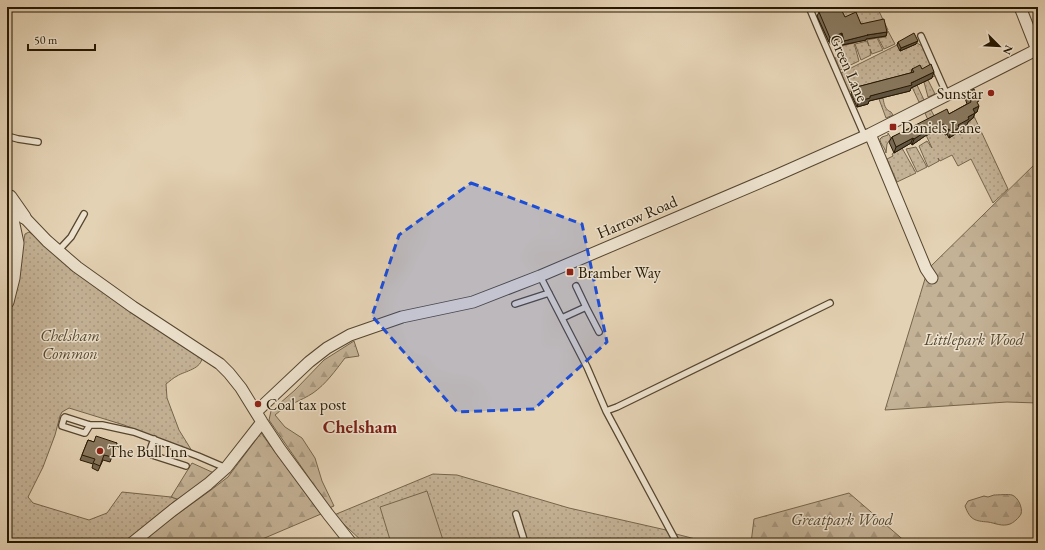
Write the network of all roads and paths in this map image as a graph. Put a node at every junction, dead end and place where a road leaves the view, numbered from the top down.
1 (809, 7) edge
2 (1021, 7) edge
3 (1038, 30) edge
4 (921, 36) dead end
5 (1038, 50) edge
6 (947, 95) junction
7 (870, 134) junction
8 (7, 136) edge
9 (38, 142) dead end
10 (9, 195) edge
11 (84, 214) dead end
12 (24, 217) joint
13 (58, 251) junction
14 (540, 276) junction
15 (932, 278) dead end
16 (576, 286) dead end
17 (549, 293) junction
18 (7, 302) edge
19 (830, 303) dead end
20 (514, 304) dead end
21 (586, 307) junction
22 (562, 318) junction
23 (599, 332) dead end
24 (606, 411) junction
25 (256, 412) junction
26 (262, 422) junction
27 (90, 425) dead end
28 (154, 440) junction
29 (186, 466) dead end
30 (226, 468) junction
31 (516, 514) dead end
32 (675, 541) edge
33 (132, 543) edge
34 (351, 543) edge
35 (525, 543) edge

1 - 7 lane, Green Lane
2 - 3 street
2 - 5 street
4 - 6 lane
5 - 6 street, Harrow Road
6 - 7 street, Harrow Road
7 - 14 street, Harrow Road
7 - 15 street
8 - 9 lane
10 - 12 street
10 - 18 street
11 - 13 lane
12 - 13 street
13 - 25 street
14 - 17 lane
14 - 25 street, Harrow Road
16 - 21 lane
17 - 20 lane
17 - 22 lane
19 - 24 lane
21 - 22 lane
21 - 23 lane
22 - 24 lane
24 - 32 lane
25 - 26 street
26 - 30 street
26 - 34 street
27 - 28 lane
28 - 29 lane
28 - 30 lane
30 - 33 street
31 - 35 lane

